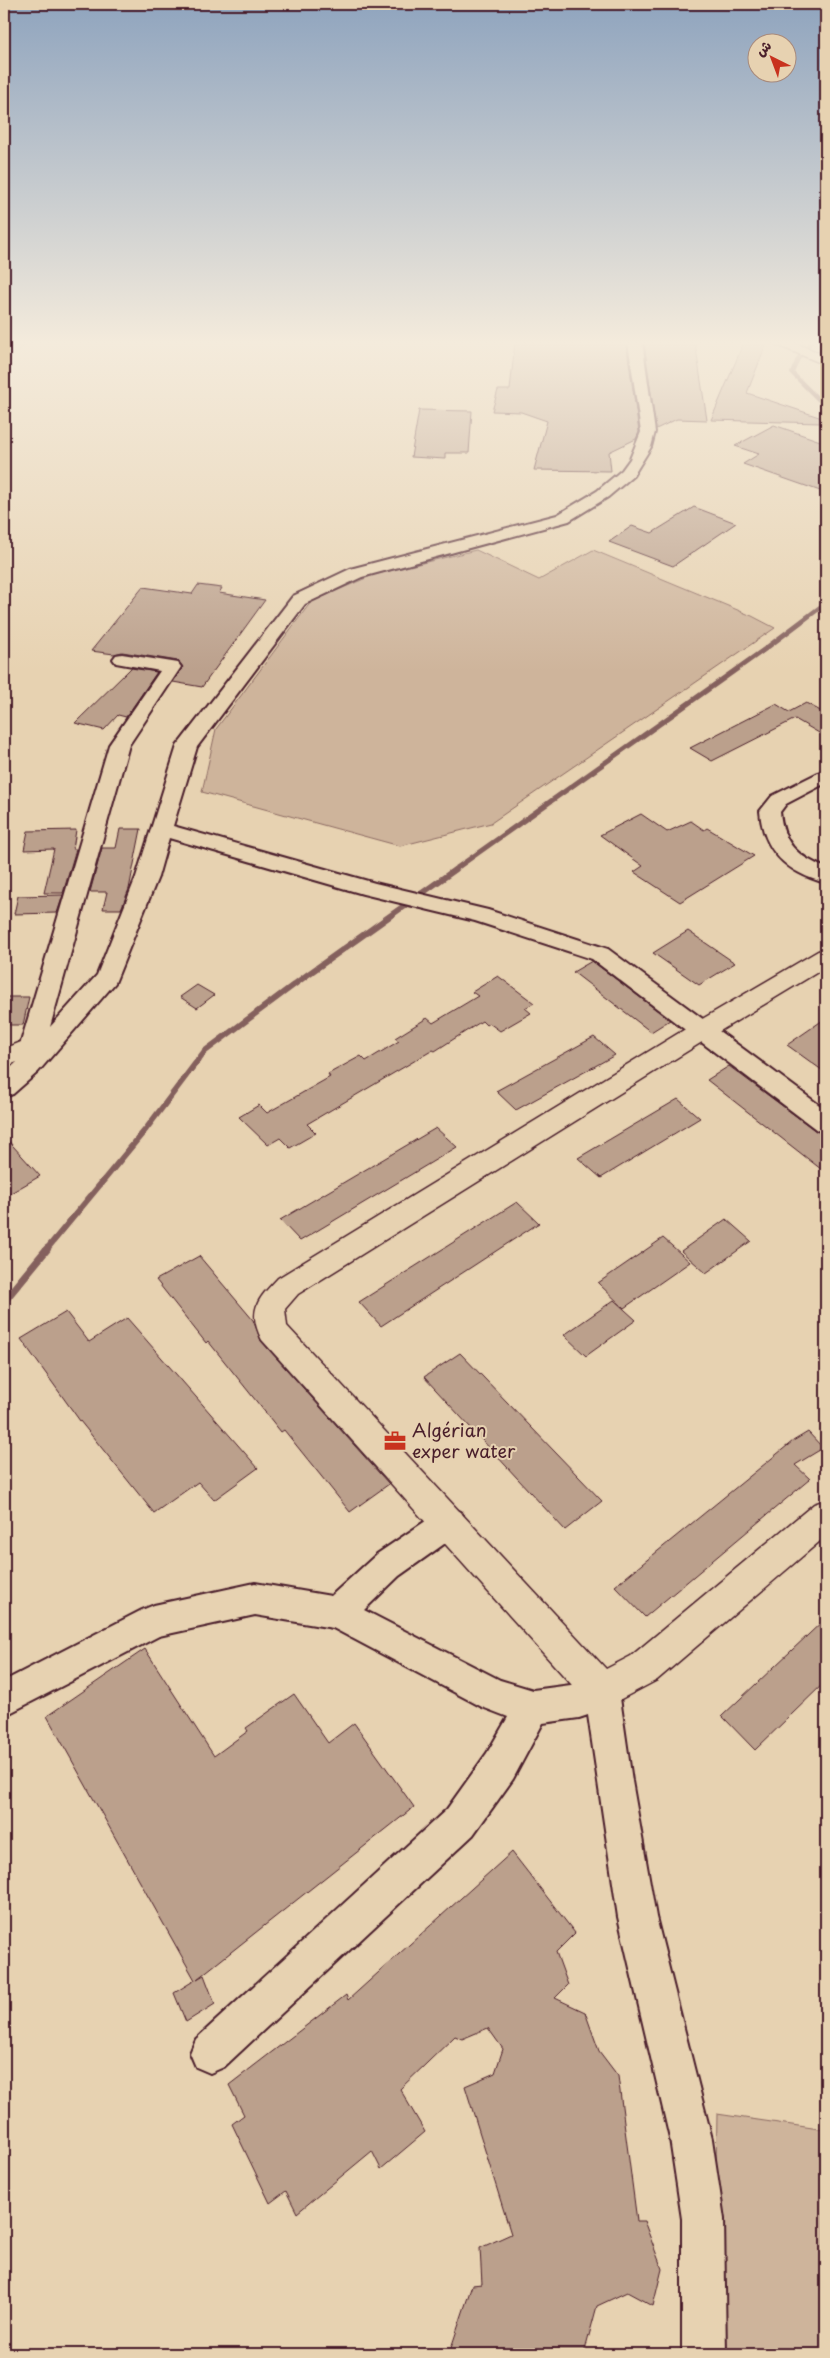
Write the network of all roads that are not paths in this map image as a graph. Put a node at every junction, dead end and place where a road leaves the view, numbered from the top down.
1 (640, 452) edge
2 (122, 659) dead end
3 (826, 775) edge
4 (162, 829) junction
5 (826, 876) edge
6 (826, 957) edge
7 (701, 1031) junction
8 (31, 1056) junction
9 (4, 1058) edge
10 (4, 1088) edge
11 (826, 1123) edge
12 (826, 1515) edge
13 (450, 1522) junction
14 (337, 1613) junction
15 (602, 1691) junction
16 (4, 1698) edge
17 (533, 1707) junction
18 (210, 2053) dead end
19 (704, 2354) edge

1 - 4 street
2 - 8 street
3 - 5 street
4 - 7 street
4 - 8 street
6 - 7 street
7 - 11 street
7 - 13 street
8 - 9 street
8 - 10 street
12 - 15 street
13 - 14 street
13 - 15 street
14 - 16 street
14 - 17 street
15 - 17 street
15 - 19 street
17 - 18 street

